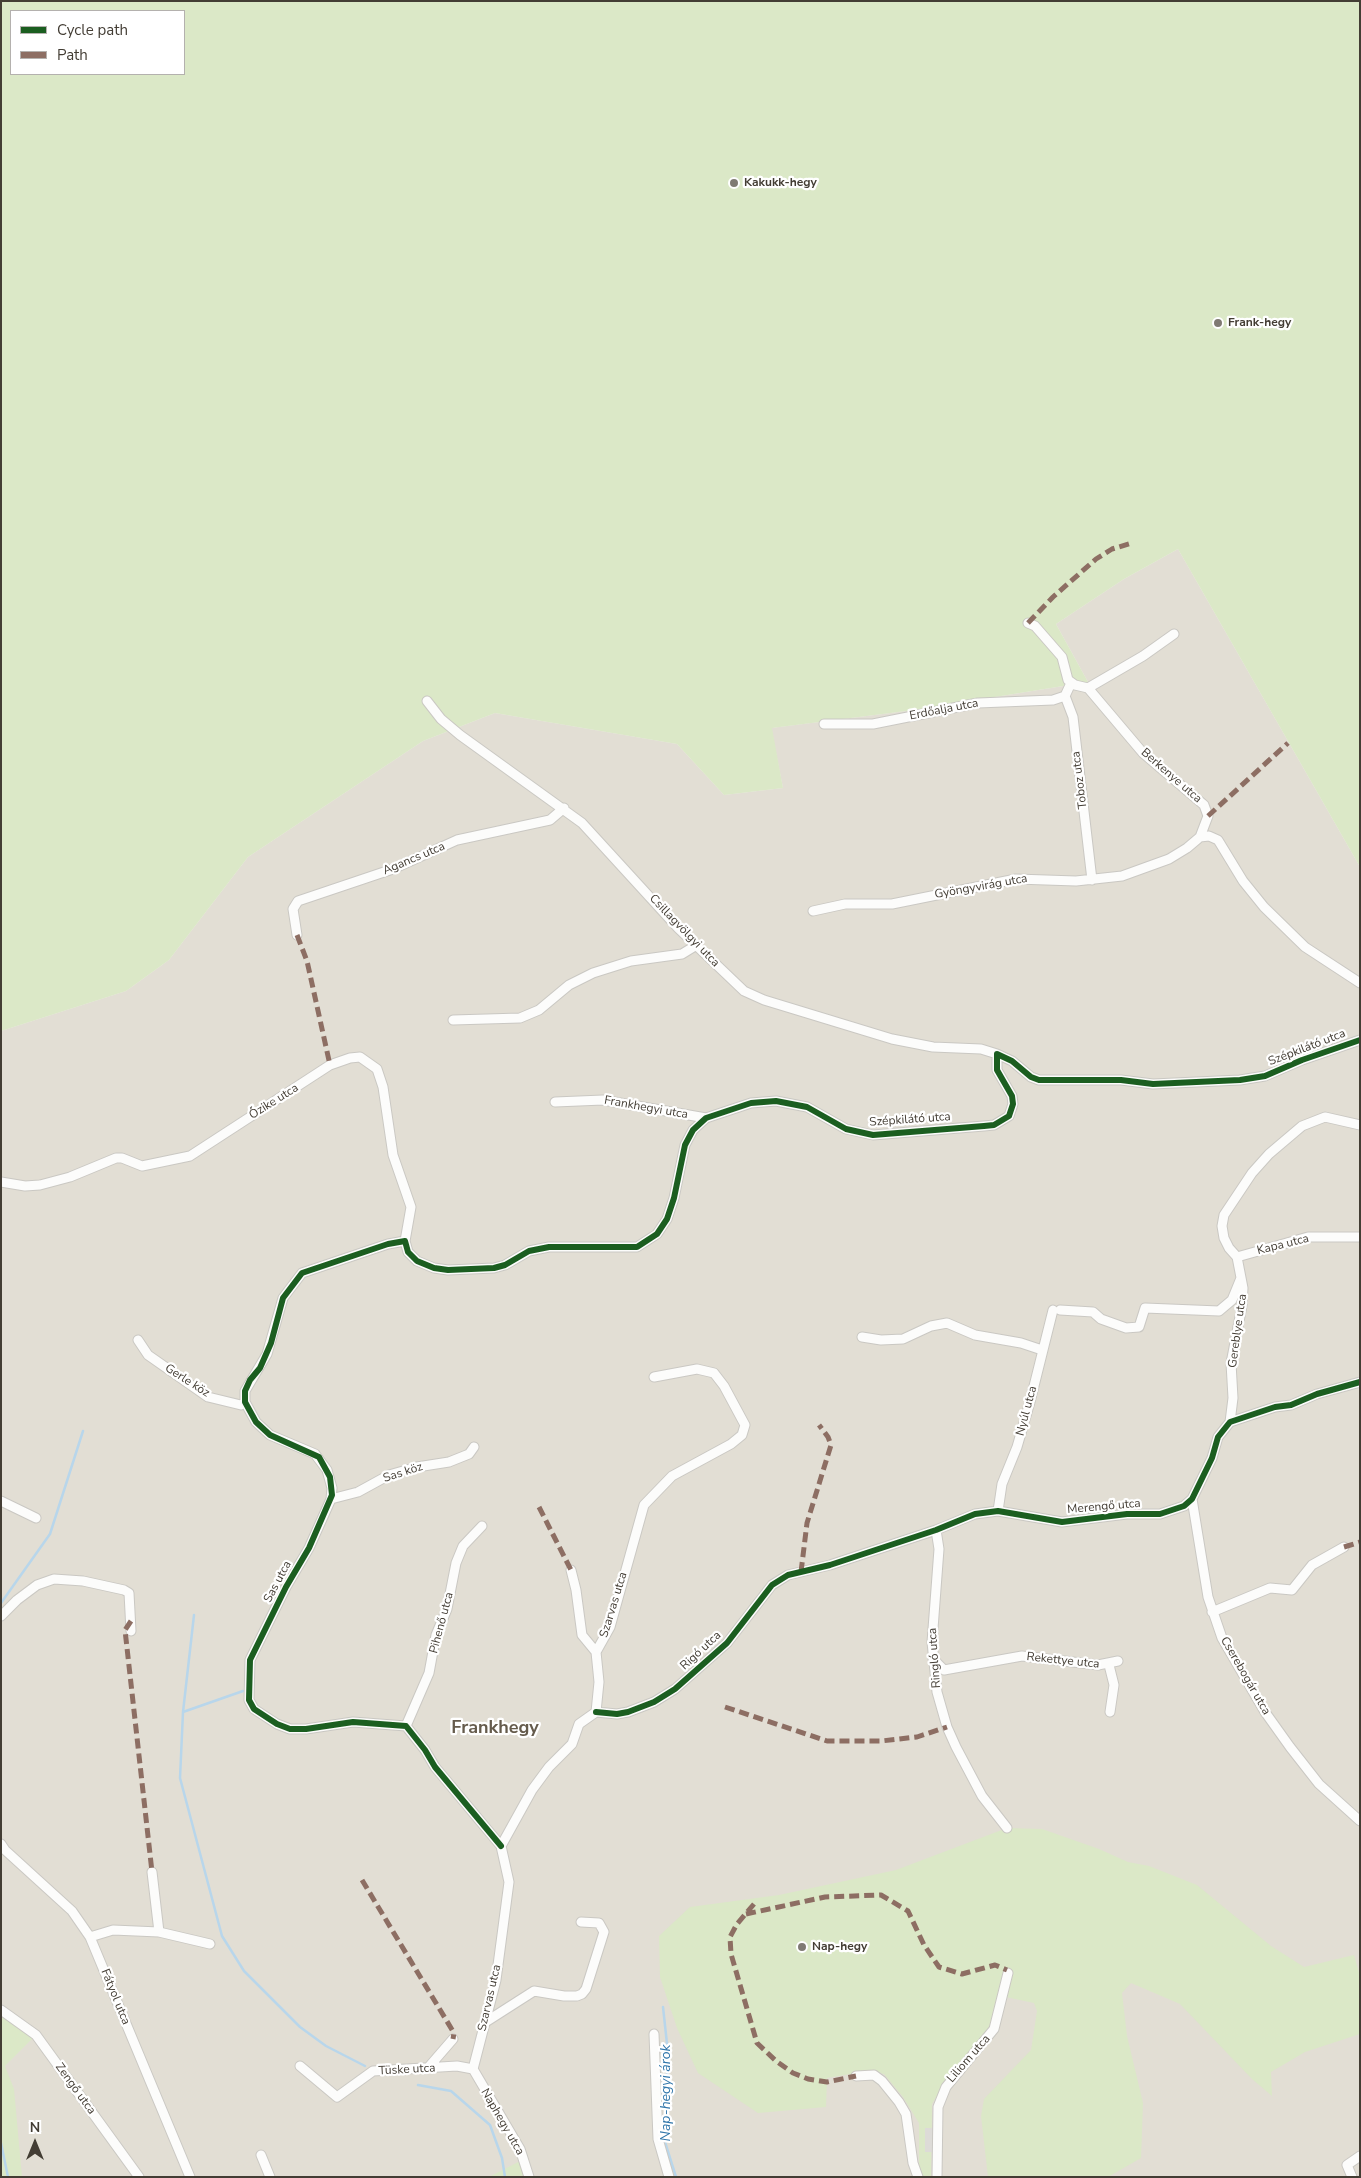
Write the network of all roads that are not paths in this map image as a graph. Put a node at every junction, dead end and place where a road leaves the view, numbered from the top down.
1 (1028, 623) dead end
2 (1174, 634) dead end
3 (1071, 683) junction
4 (1088, 688) junction
5 (1065, 696) junction
6 (427, 701) dead end
7 (824, 724) dead end
8 (564, 808) junction
9 (1200, 837) junction
10 (1092, 880) junction
11 (813, 911) dead end
12 (297, 935) dead end
13 (695, 946) junction
14 (1360, 983) edge
15 (453, 1020) dead end
16 (1360, 1040) edge
17 (997, 1054) junction
18 (555, 1102) dead end
19 (706, 1118) junction
20 (1360, 1124) edge
21 (1, 1182) edge
22 (1360, 1237) edge
23 (405, 1241) junction
24 (1237, 1257) junction
25 (1241, 1278) junction
26 (862, 1337) dead end
27 (138, 1340) dead end
28 (1042, 1350) junction
29 (654, 1377) dead end
30 (1360, 1382) edge
31 (245, 1402) junction
32 (1230, 1422) junction
33 (474, 1447) dead end
34 (331, 1499) junction
35 (1192, 1499) junction
36 (1, 1501) edge
37 (998, 1511) junction
38 (36, 1518) dead end
39 (482, 1526) dead end
40 (936, 1530) junction
41 (1344, 1547) dead end
42 (571, 1570) dead end
43 (801, 1572) joint
44 (1212, 1612) junction
45 (1, 1616) edge
46 (131, 1631) dead end
47 (596, 1652) junction
48 (933, 1659) junction
49 (1118, 1661) dead end
50 (1109, 1664) junction
51 (596, 1712) junction
52 (1110, 1712) dead end
53 (406, 1726) junction
54 (1360, 1821) edge
55 (1007, 1828) dead end
56 (1, 1844) edge
57 (501, 1846) junction
58 (152, 1872) dead end
59 (581, 1922) dead end
60 (159, 1932) junction
61 (90, 1937) junction
62 (210, 1944) dead end
63 (1008, 1973) dead end
64 (1, 2010) edge
65 (484, 2023) junction
66 (654, 2034) dead end
67 (453, 2039) dead end
68 (300, 2066) dead end
69 (427, 2069) junction
70 (472, 2069) junction
71 (856, 2076) dead end
72 (261, 2155) dead end
73 (1360, 2156) edge
74 (139, 2177) edge
75 (190, 2177) edge
76 (270, 2177) edge
77 (529, 2177) edge
78 (669, 2177) edge
79 (918, 2177) edge
80 (936, 2177) edge
81 (1352, 2177) edge

1 - 3 street
2 - 4 street
3 - 4 street
3 - 5 street
4 - 9 street, Berkenye utca
5 - 7 street, Erdőalja utca
5 - 10 street, Toboz utca
6 - 8 street, Csillagvölgyi utca
8 - 12 street, Agancs utca
8 - 13 street, Csillagvölgyi utca
9 - 10 street, Gyöngyvirág utca
9 - 14 street
10 - 11 street, Gyöngyvirág utca
13 - 15 street
13 - 17 street, Csillagvölgyi utca
16 - 17 street, Szépkilátó utca
17 - 19 street, Szépkilátó utca
18 - 19 street, Frankhegyi utca
19 - 23 street, Szépkilátó utca
20 - 24 street, Gereblye utca
21 - 23 street, Őzike utca
22 - 24 street, Kapa utca
23 - 31 street
24 - 25 street, Gereblye utca
25 - 28 street, Nyúl utca
25 - 32 street, Gereblye utca
26 - 28 street
27 - 31 street, Gerle köz
28 - 37 street, Nyúl utca
29 - 47 street, Szarvas utca
30 - 32 street
31 - 34 street, Sas utca
32 - 35 street
33 - 34 street, Sas köz
34 - 53 street, Sas utca
35 - 37 street, Merengő utca
35 - 44 street, Cserebogár utca
36 - 38 street
37 - 40 street, Merengő utca
39 - 53 street, Pihenő utca
40 - 43 street, Merengő utca
40 - 48 street, Ringló utca
41 - 44 street
42 - 47 street
43 - 51 street, Rigó utca
44 - 54 street, Cserebogár utca
45 - 46 street
47 - 51 street, Szarvas utca
48 - 50 street, Rekettye utca
48 - 55 street, Ringló utca
49 - 50 street, Rekettye utca
50 - 52 street, Rekettye utca
51 - 57 street
53 - 57 street
56 - 61 street, Fátyol utca
57 - 65 street, Szarvas utca
58 - 60 street
59 - 65 street
60 - 61 street
60 - 62 street
61 - 75 street, Fátyol utca
63 - 80 street, Liliom utca
64 - 74 street, Zengő utca
65 - 70 street, Szarvas utca
66 - 78 street
67 - 69 street
68 - 69 street, Tüske utca
69 - 70 street, Tüske utca
70 - 77 street, Naphegy utca
71 - 79 street
72 - 76 street
73 - 81 street

